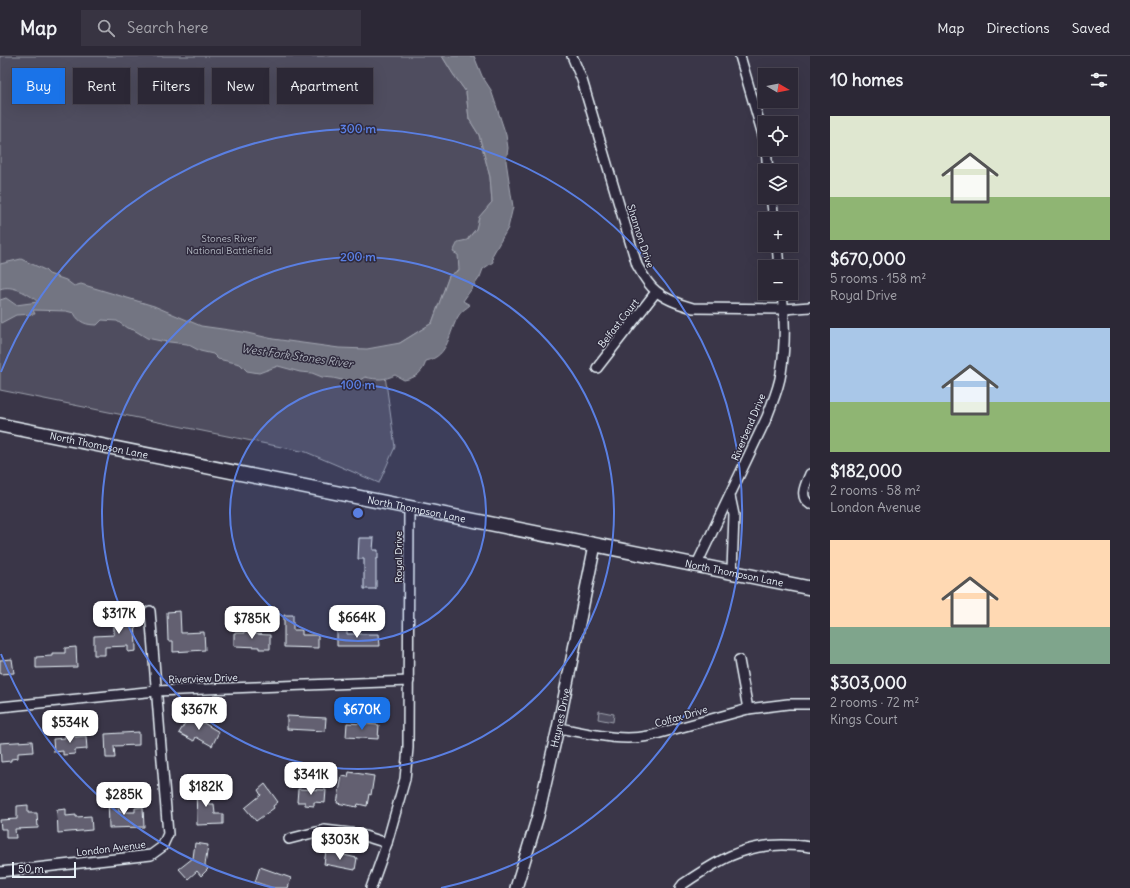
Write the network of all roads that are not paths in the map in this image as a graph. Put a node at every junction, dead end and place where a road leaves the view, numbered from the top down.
1 (572, 56) edge
2 (740, 56) edge
3 (758, 118) edge
4 (656, 292) junction
5 (783, 300) edge
6 (810, 307) edge
7 (784, 309) junction
8 (597, 368) dead end
9 (0, 425) edge
10 (810, 474) edge
11 (730, 496) junction
12 (810, 504) edge
13 (409, 508) junction
14 (595, 545) junction
15 (697, 564) junction
16 (732, 571) junction
17 (810, 588) edge
18 (150, 611) dead end
19 (739, 660) dead end
20 (408, 681) junction
21 (156, 691) junction
22 (810, 704) edge
23 (0, 707) edge
24 (748, 709) junction
25 (558, 728) junction
26 (289, 839) dead end
27 (387, 843) junction
28 (810, 847) edge
29 (0, 872) edge
30 (371, 888) edge
31 (516, 888) edge
32 (680, 888) edge

1 - 4 street, Shannon Drive
2 - 3 street
4 - 7 street, Shannon Drive
4 - 8 street, Belfast Court
5 - 7 street, Riverbend Drive
6 - 7 street, Shannon Drive
7 - 11 street, Riverbend Drive
9 - 13 main road, North Thompson Lane
10 - 12 street
11 - 15 street, Riverbend Drive
11 - 16 street
13 - 14 main road, North Thompson Lane
13 - 20 street, Royal Drive
14 - 15 main road, North Thompson Lane
14 - 25 street, Haynes Drive
15 - 16 main road, North Thompson Lane
16 - 17 main road, North Thompson Lane
18 - 21 street, London Avenue
19 - 24 street
20 - 21 street, Riverview Drive
20 - 27 street, Royal Drive
21 - 23 street, Riverview Drive
21 - 29 street, London Avenue
22 - 24 street, Colfax Drive
24 - 25 street, Colfax Drive
25 - 31 street, Haynes Drive
26 - 27 street
27 - 30 street, Royal Drive
28 - 32 street

